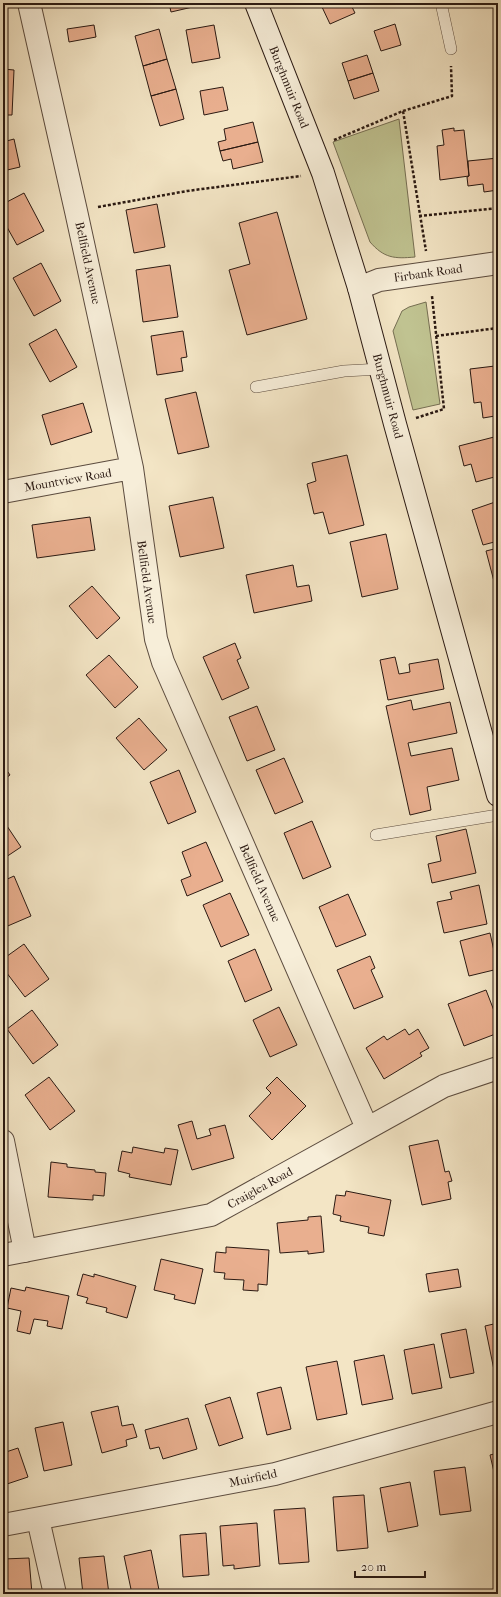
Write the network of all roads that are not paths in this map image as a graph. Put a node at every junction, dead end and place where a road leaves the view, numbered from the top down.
1 (29, 3) edge
2 (256, 3) edge
3 (440, 3) edge
4 (451, 49) road end
5 (498, 263) edge
6 (359, 288) junction
7 (381, 369) junction
8 (256, 387) dead end
9 (132, 468) junction
10 (3, 492) edge
11 (498, 795) edge
12 (498, 815) edge
13 (376, 835) dead end
14 (498, 1068) edge
15 (367, 1128) junction
16 (3, 1141) edge
17 (25, 1251) junction
18 (3, 1255) edge
19 (498, 1412) edge
20 (38, 1520) junction
21 (3, 1525) edge
22 (55, 1594) edge

1 - 9 street, Bellfield Avenue
2 - 6 street, Burghmuir Road
3 - 4 lane
5 - 6 street, Firbank Road
6 - 7 street, Burghmuir Road
7 - 8 lane
7 - 11 street, Burghmuir Road
9 - 10 street, Mountview Road
9 - 15 street, Bellfield Avenue
12 - 13 lane
14 - 15 street, Craiglea Road
15 - 17 street, Craiglea Road
16 - 17 street
17 - 18 street, Craiglea Road
19 - 20 street, Muirfield
20 - 21 street, Muirfield
20 - 22 street

